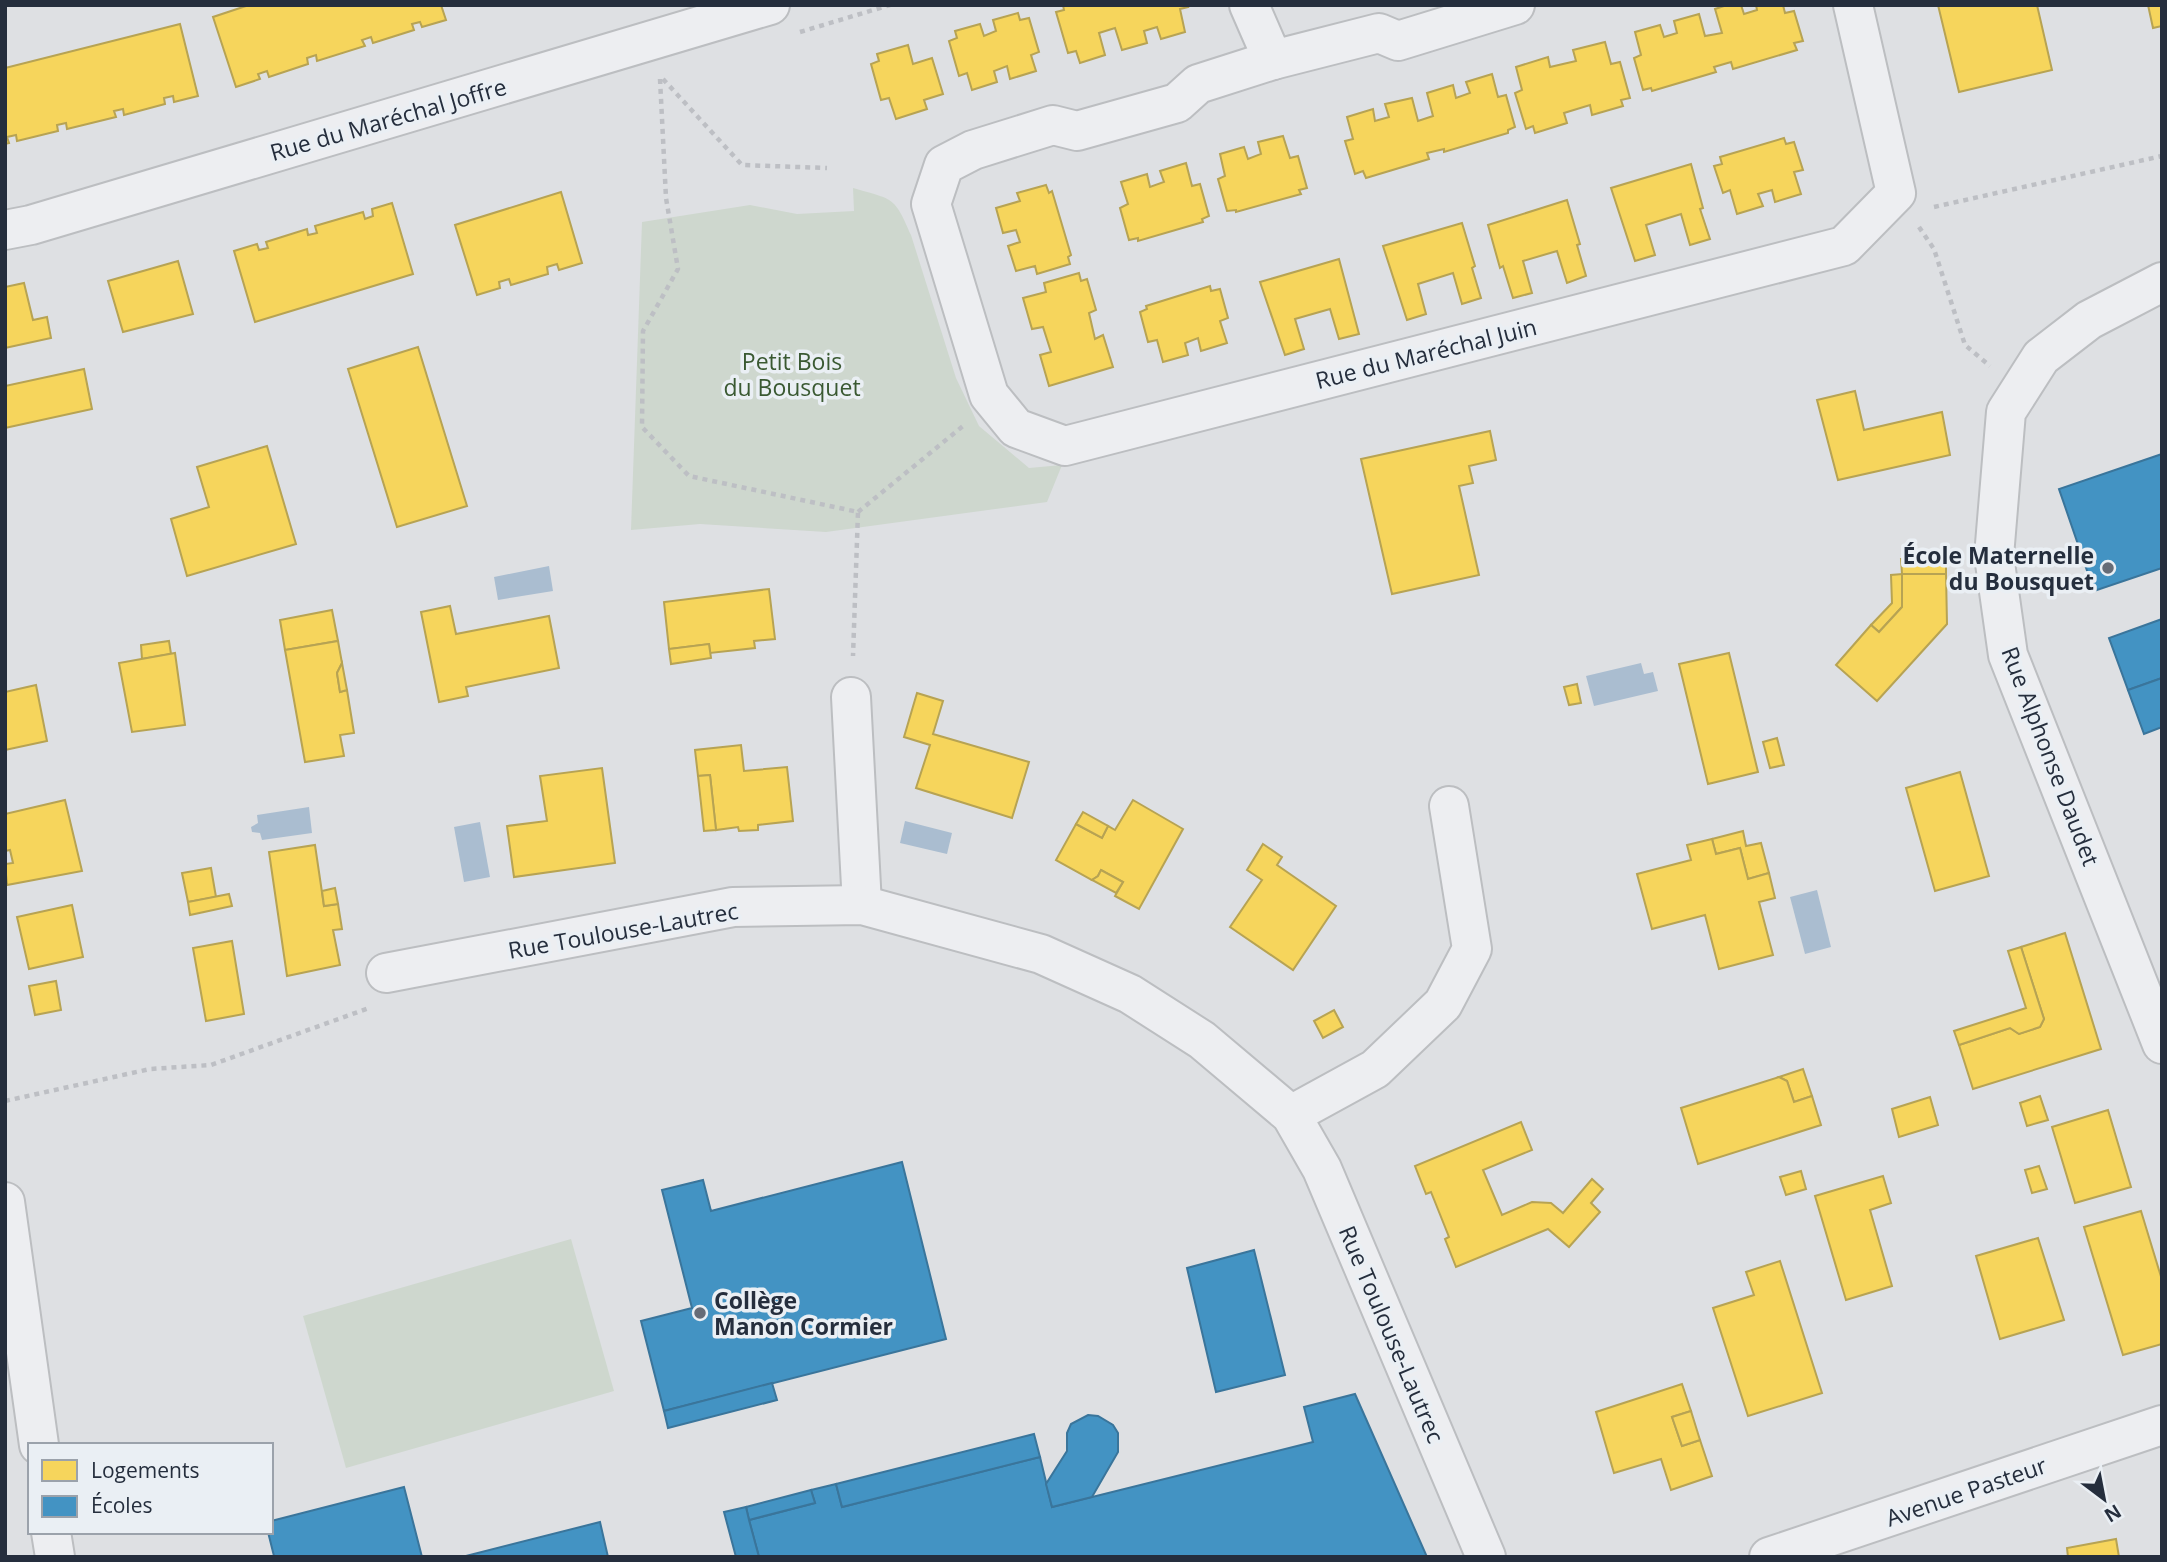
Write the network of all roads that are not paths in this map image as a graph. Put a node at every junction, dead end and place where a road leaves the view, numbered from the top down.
1 (770, 5) edge
2 (1249, 5) edge
3 (1515, 5) edge
4 (1853, 5) edge
5 (1273, 60) junction
6 (5, 230) edge
7 (2162, 282) edge
8 (851, 697) road end
9 (1449, 806) dead end
10 (862, 905) junction
11 (386, 973) road end
12 (2162, 1044) edge
13 (1291, 1115) junction
14 (5, 1202) edge
15 (2162, 1425) edge
16 (39, 1443) edge
17 (51, 1534) edge
18 (55, 1557) edge
19 (1486, 1557) edge
20 (1769, 1557) edge

1 - 6 street, Rue du Maréchal Joffre
2 - 5 street
3 - 5 street
4 - 5 street, Rue du Maréchal Juin
7 - 12 street, Rue Alphonse Daudet
8 - 10 street
9 - 13 street
10 - 11 street, Rue Toulouse-Lautrec
10 - 13 street, Rue Toulouse-Lautrec
13 - 19 street, Rue Toulouse-Lautrec
14 - 16 street
15 - 20 street, Avenue Pasteur
17 - 18 street

